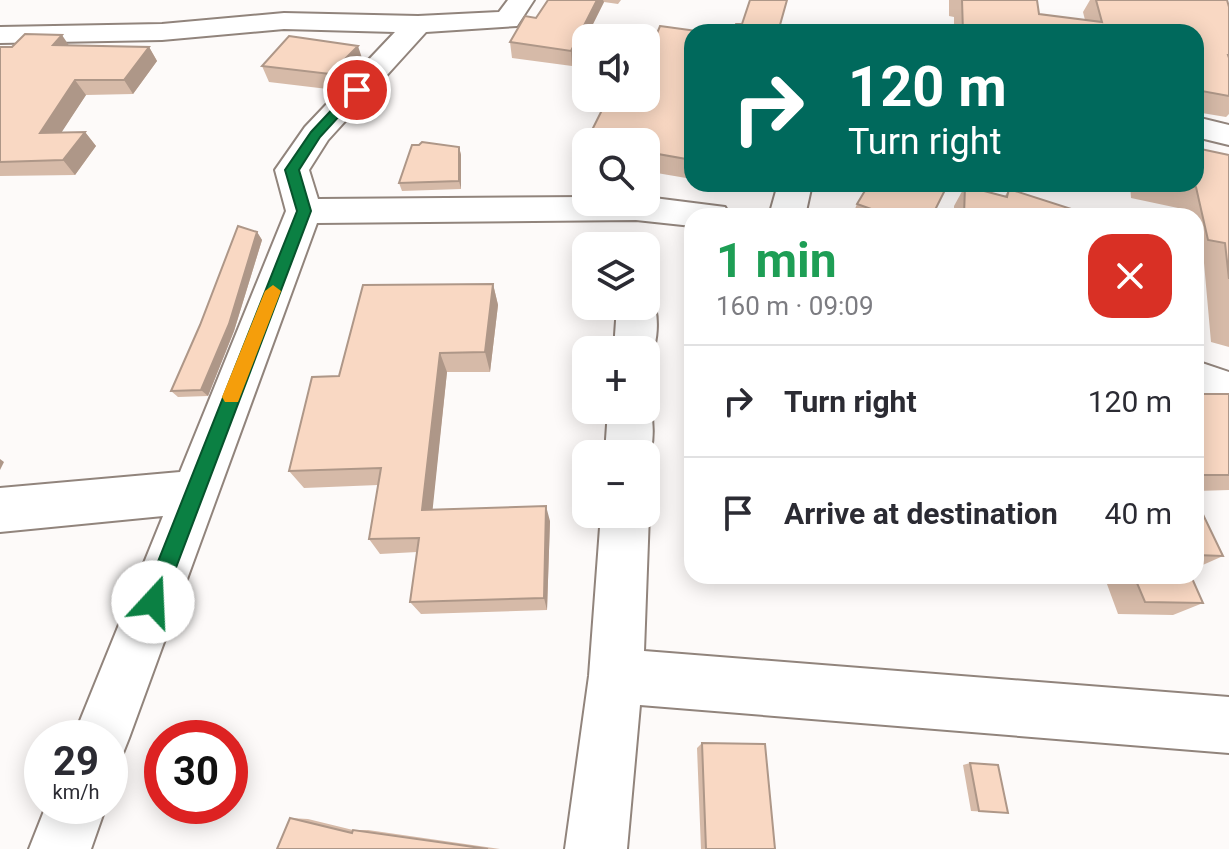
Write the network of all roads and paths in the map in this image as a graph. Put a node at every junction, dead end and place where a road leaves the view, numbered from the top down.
1 (521, 0) edge
2 (418, 24) junction
3 (0, 35) edge
4 (1204, 129) edge
5 (1229, 135) edge
6 (572, 209) edge
7 (304, 211) junction
8 (660, 211) edge
9 (684, 213) edge
10 (1204, 381) edge
11 (1229, 389) edge
12 (194, 492) junction
13 (0, 510) edge
14 (624, 528) edge
15 (616, 676) junction
16 (108, 720) edge
17 (1229, 725) edge
18 (69, 824) edge
19 (60, 849) edge
20 (596, 849) edge

1 - 2 street
2 - 3 street
2 - 7 street
4 - 5 street
6 - 7 street
7 - 12 street
8 - 9 street
10 - 11 street
12 - 13 street
12 - 16 street
14 - 15 street
15 - 17 street
15 - 20 street
18 - 19 street

